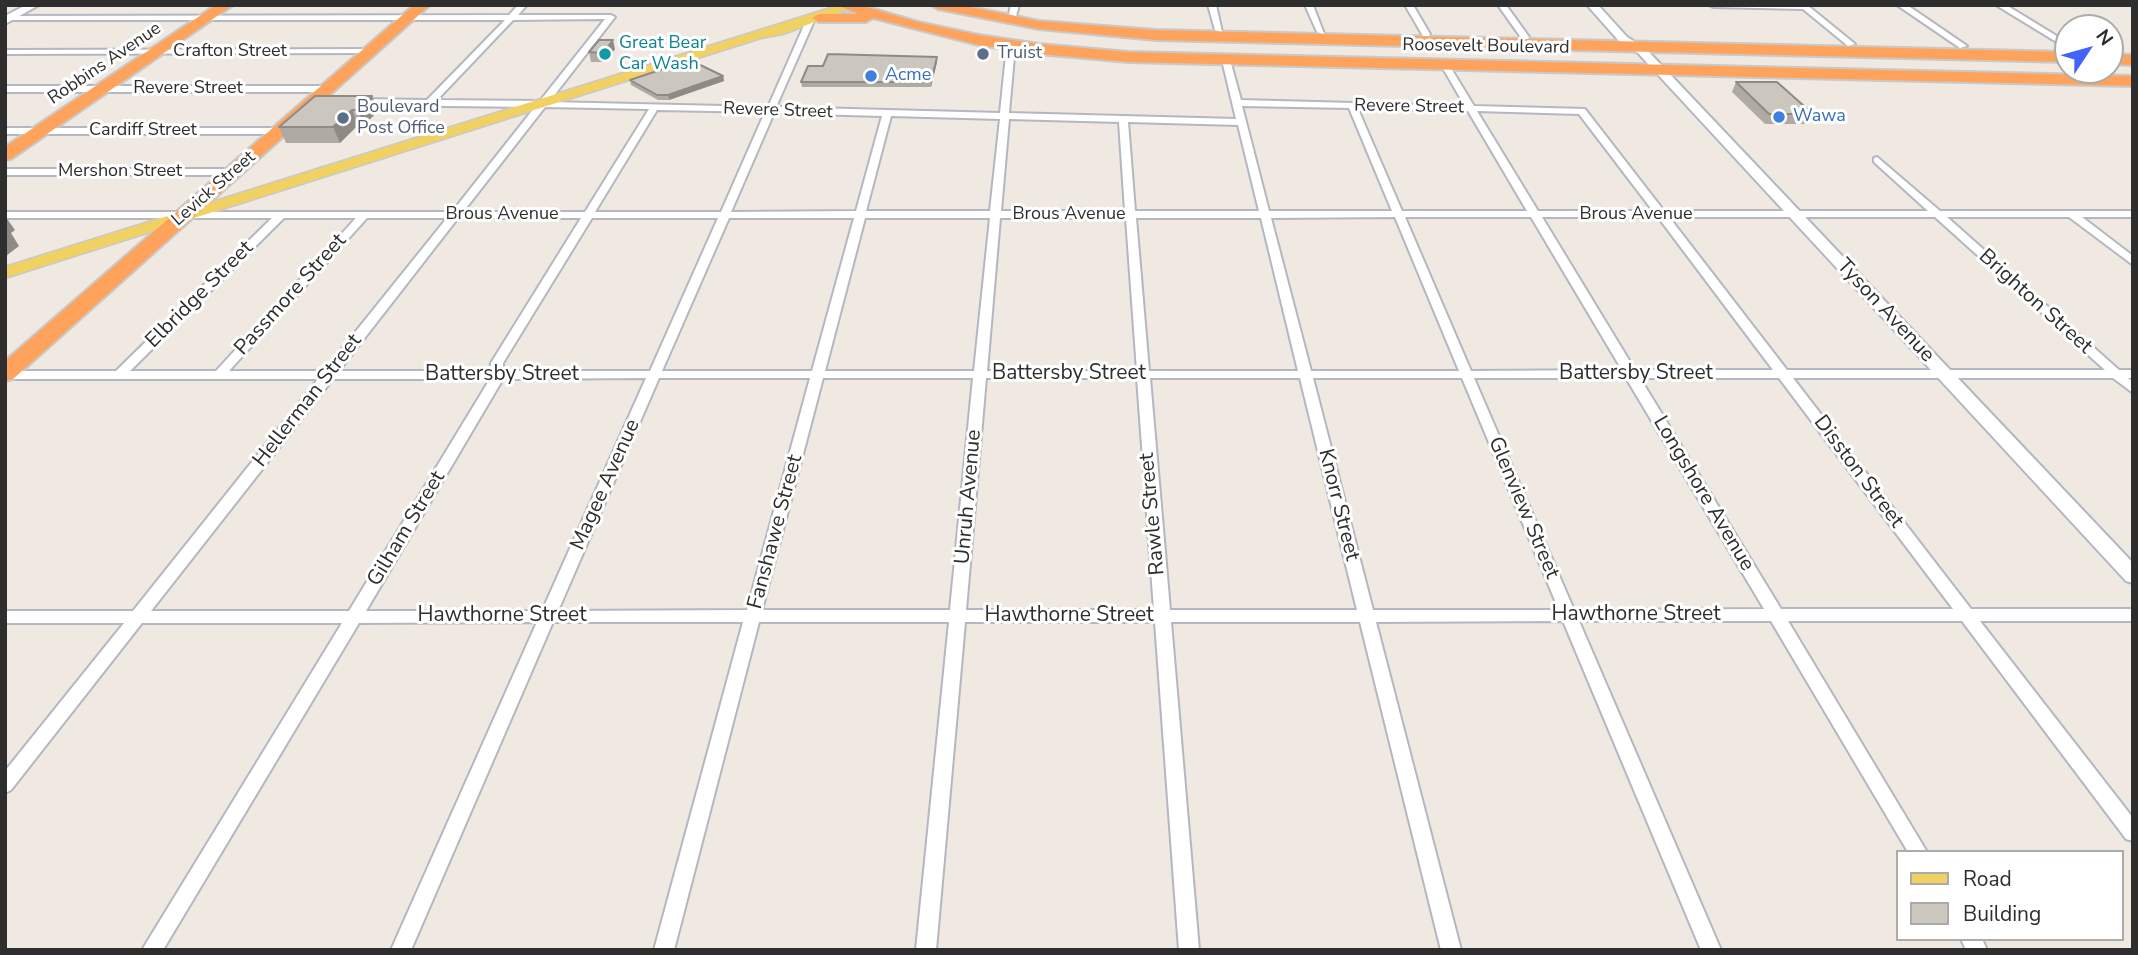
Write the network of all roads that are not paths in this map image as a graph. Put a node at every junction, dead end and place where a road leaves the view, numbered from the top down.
1 (24, 5) edge
2 (34, 5) edge
3 (130, 5) edge
4 (226, 5) edge
5 (424, 5) edge
6 (523, 5) edge
7 (871, 5) edge
8 (939, 5) edge
9 (968, 5) edge
10 (1212, 5) edge
11 (1309, 5) edge
12 (1409, 5) edge
13 (1502, 5) edge
14 (1592, 5) edge
15 (1604, 5) edge
16 (1713, 5) edge
17 (1901, 5) edge
18 (2000, 5) edge
19 (846, 6) edge
20 (1803, 6) edge
21 (1014, 10) edge
22 (813, 15) edge
23 (7, 18) edge
24 (109, 18) junction
25 (208, 18) junction
26 (410, 18) junction
27 (511, 18) junction
28 (886, 18) junction
29 (1219, 30) junction
30 (1321, 32) junction
31 (1426, 34) junction
32 (1525, 37) junction
33 (2054, 39) edge
34 (1632, 41) junction
35 (1851, 44) junction
36 (1011, 45) junction
37 (1963, 46) junction
38 (1740, 48) junction
39 (2054, 48) edge
40 (371, 51) junction
41 (5, 52) edge
42 (158, 52) junction
43 (1226, 60) junction
44 (2054, 63) edge
45 (2054, 64) edge
46 (1445, 65) junction
47 (1656, 66) junction
48 (2131, 79) edge
49 (5, 89) edge
50 (102, 89) junction
51 (324, 98) junction
52 (351, 102) edge
53 (430, 102) junction
54 (1236, 103) junction
55 (540, 104) junction
56 (1352, 105) junction
57 (654, 108) junction
58 (1471, 108) junction
59 (771, 110) junction
60 (1582, 111) joint
61 (887, 114) junction
62 (1004, 116) junction
63 (1123, 120) junction
64 (1241, 122) junction
65 (5, 131) edge
66 (40, 131) junction
67 (281, 131) junction
68 (5, 155) edge
69 (1877, 160) dead end
70 (5, 172) edge
71 (235, 172) junction
72 (1938, 214) junction
73 (2071, 214) junction
74 (2133, 214) edge
75 (5, 215) edge
76 (281, 215) junction
77 (364, 215) junction
78 (455, 215) junction
79 (588, 215) junction
80 (725, 215) junction
81 (860, 215) junction
82 (995, 215) junction
83 (1131, 215) junction
84 (1265, 215) junction
85 (1399, 215) junction
86 (1535, 215) junction
87 (1661, 215) junction
88 (1795, 215) junction
89 (184, 216) junction
90 (2133, 262) edge
91 (5, 273) edge
92 (5, 374) edge
93 (329, 374) junction
94 (495, 374) junction
95 (655, 374) junction
96 (818, 374) junction
97 (980, 374) junction
98 (1141, 374) junction
99 (1305, 374) junction
100 (1466, 374) junction
101 (1631, 374) junction
102 (1783, 374) junction
103 (1944, 374) junction
104 (2115, 374) junction
105 (2133, 374) edge
106 (119, 375) junction
107 (219, 375) junction
108 (2133, 389) edge
109 (2133, 576) edge
110 (1366, 615) junction
111 (1569, 615) junction
112 (1776, 615) junction
113 (1967, 615) junction
114 (2133, 615) edge
115 (548, 616) junction
116 (753, 616) junction
117 (958, 616) junction
118 (1162, 616) junction
119 (5, 617) edge
120 (138, 617) junction
121 (354, 617) junction
122 (5, 785) edge
123 (2133, 832) edge
124 (1917, 850) edge
125 (152, 950) edge
126 (401, 950) edge
127 (664, 950) edge
128 (926, 950) edge
129 (1189, 950) edge
130 (1451, 950) edge
131 (1711, 950) edge

1 - 23 street
2 - 23 street
3 - 24 street
4 - 25 highway, Robbins Avenue
5 - 26 highway, Levick Street
6 - 27 street
7 - 47 highway, Roosevelt Boulevard
8 - 34 highway, Roosevelt Boulevard
9 - 21 highway, Roosevelt Boulevard
10 - 29 street
11 - 30 street
12 - 31 street
13 - 32 street
14 - 34 street, Tyson Avenue
15 - 34 street, Tyson Avenue
16 - 20 street
17 - 37 street
18 - 33 street
19 - 22 main road
19 - 28 highway, Roosevelt Boulevard
20 - 35 street
21 - 29 highway, Roosevelt Boulevard
22 - 28 highway
22 - 55 main road
22 - 59 street, Magee Avenue
23 - 24 street
24 - 25 street
25 - 26 street
25 - 42 highway, Robbins Avenue
26 - 27 street
26 - 40 highway, Levick Street
27 - 53 street
27 - 55 street, Hellerman Street
28 - 36 highway, Roosevelt Boulevard
29 - 30 highway, Roosevelt Boulevard
30 - 31 highway, Roosevelt Boulevard
31 - 32 highway, Roosevelt Boulevard
32 - 34 highway, Roosevelt Boulevard
34 - 35 highway, Roosevelt Boulevard
34 - 38 highway, Roosevelt Boulevard
34 - 47 street, Tyson Avenue
35 - 37 highway, Roosevelt Boulevard
35 - 38 highway
36 - 43 highway, Roosevelt Boulevard
36 - 62 street, Unruh Avenue
37 - 39 highway, Roosevelt Boulevard
38 - 44 highway, Roosevelt Boulevard
40 - 42 street, Crafton Street
40 - 51 highway, Levick Street
41 - 42 street, Crafton Street
42 - 50 highway, Robbins Avenue
43 - 46 highway, Roosevelt Boulevard
43 - 54 street, Knorr Street
45 - 47 highway, Roosevelt Boulevard
46 - 47 highway, Roosevelt Boulevard
46 - 58 street, Longshore Avenue
47 - 48 highway, Roosevelt Boulevard
47 - 88 street, Tyson Avenue
49 - 50 street, Revere Street
50 - 51 street, Revere Street
50 - 66 highway, Robbins Avenue
51 - 67 highway, Levick Street
52 - 53 street, Revere Street
53 - 55 street, Revere Street
54 - 56 street, Revere Street
54 - 64 street, Knorr Street
55 - 57 street, Revere Street
55 - 78 street, Hellerman Street
55 - 89 main road
56 - 58 street, Revere Street
56 - 85 street, Glenview Street
57 - 59 street, Revere Street
57 - 79 street, Gilham Street
58 - 60 street, Revere Street
58 - 86 street, Longshore Avenue
59 - 61 street, Revere Street
59 - 80 street, Magee Avenue
60 - 87 street, Disston Street
61 - 62 street, Revere Street
61 - 81 street, Fanshawe Street
62 - 63 street, Revere Street
62 - 82 street, Unruh Avenue
63 - 64 street, Revere Street
63 - 83 street, Rawle Street
64 - 84 street, Knorr Street
65 - 66 street, Cardiff Street
66 - 67 street, Cardiff Street
66 - 68 highway, Robbins Avenue
67 - 71 highway, Levick Street
69 - 72 street, Brighton Street
70 - 71 street, Mershon Street
71 - 89 highway, Levick Street
72 - 73 street, Brous Avenue
72 - 88 street, Brous Avenue
72 - 104 street, Brighton Street
73 - 74 street, Brous Avenue
73 - 90 street
75 - 89 street, Brous Avenue
76 - 77 street, Brous Avenue
76 - 89 street, Brous Avenue
76 - 106 street, Elbridge Street
77 - 78 street, Brous Avenue
77 - 107 street, Passmore Street
78 - 79 street, Brous Avenue
78 - 93 street, Hellerman Street
79 - 80 street, Brous Avenue
79 - 94 street, Gilham Street
80 - 81 street, Brous Avenue
80 - 95 street, Magee Avenue
81 - 82 street, Brous Avenue
81 - 96 street, Fanshawe Street
82 - 83 street, Brous Avenue
82 - 97 street, Unruh Avenue
83 - 84 street, Brous Avenue
83 - 98 street, Rawle Street
84 - 85 street, Brous Avenue
84 - 99 street, Knorr Street
85 - 86 street, Brous Avenue
85 - 100 street, Glenview Street
86 - 87 street, Brous Avenue
86 - 101 street, Longshore Avenue
87 - 88 street, Brous Avenue
87 - 102 street, Disston Street
88 - 103 street, Tyson Avenue
89 - 91 main road
89 - 92 highway, Levick Street
92 - 106 street, Battersby Street
93 - 94 street, Battersby Street
93 - 107 street, Battersby Street
93 - 120 street, Hellerman Street
94 - 95 street, Battersby Street
94 - 121 street, Gilham Street
95 - 96 street, Battersby Street
95 - 115 street, Magee Avenue
96 - 97 street, Battersby Street
96 - 116 street, Fanshawe Street
97 - 98 street, Battersby Street
97 - 117 street, Unruh Avenue
98 - 99 street, Battersby Street
98 - 118 street, Rawle Street
99 - 100 street, Battersby Street
99 - 110 street, Knorr Street
100 - 101 street, Battersby Street
100 - 111 street, Glenview Street
101 - 102 street, Battersby Street
101 - 112 street, Longshore Avenue
102 - 103 street, Battersby Street
102 - 113 street, Disston Street
103 - 104 street, Battersby Street
103 - 109 street, Tyson Avenue
104 - 105 street, Battersby Street
104 - 108 street, Brighton Street
106 - 107 street, Battersby Street
110 - 111 street, Hawthorne Street
110 - 118 street, Hawthorne Street
110 - 130 street, Knorr Street
111 - 112 street, Hawthorne Street
111 - 131 street, Glenview Street
112 - 113 street, Hawthorne Street
112 - 124 street, Longshore Avenue
113 - 114 street, Hawthorne Street
113 - 123 street, Disston Street
115 - 116 street, Hawthorne Street
115 - 121 street, Hawthorne Street
115 - 126 street, Magee Avenue
116 - 117 street, Hawthorne Street
116 - 127 street, Fanshawe Street
117 - 118 street, Hawthorne Street
117 - 128 street, Unruh Avenue
118 - 129 street, Rawle Street
119 - 120 street, Hawthorne Street
120 - 121 street, Hawthorne Street
120 - 122 street, Hellerman Street
121 - 125 street, Gilham Street

